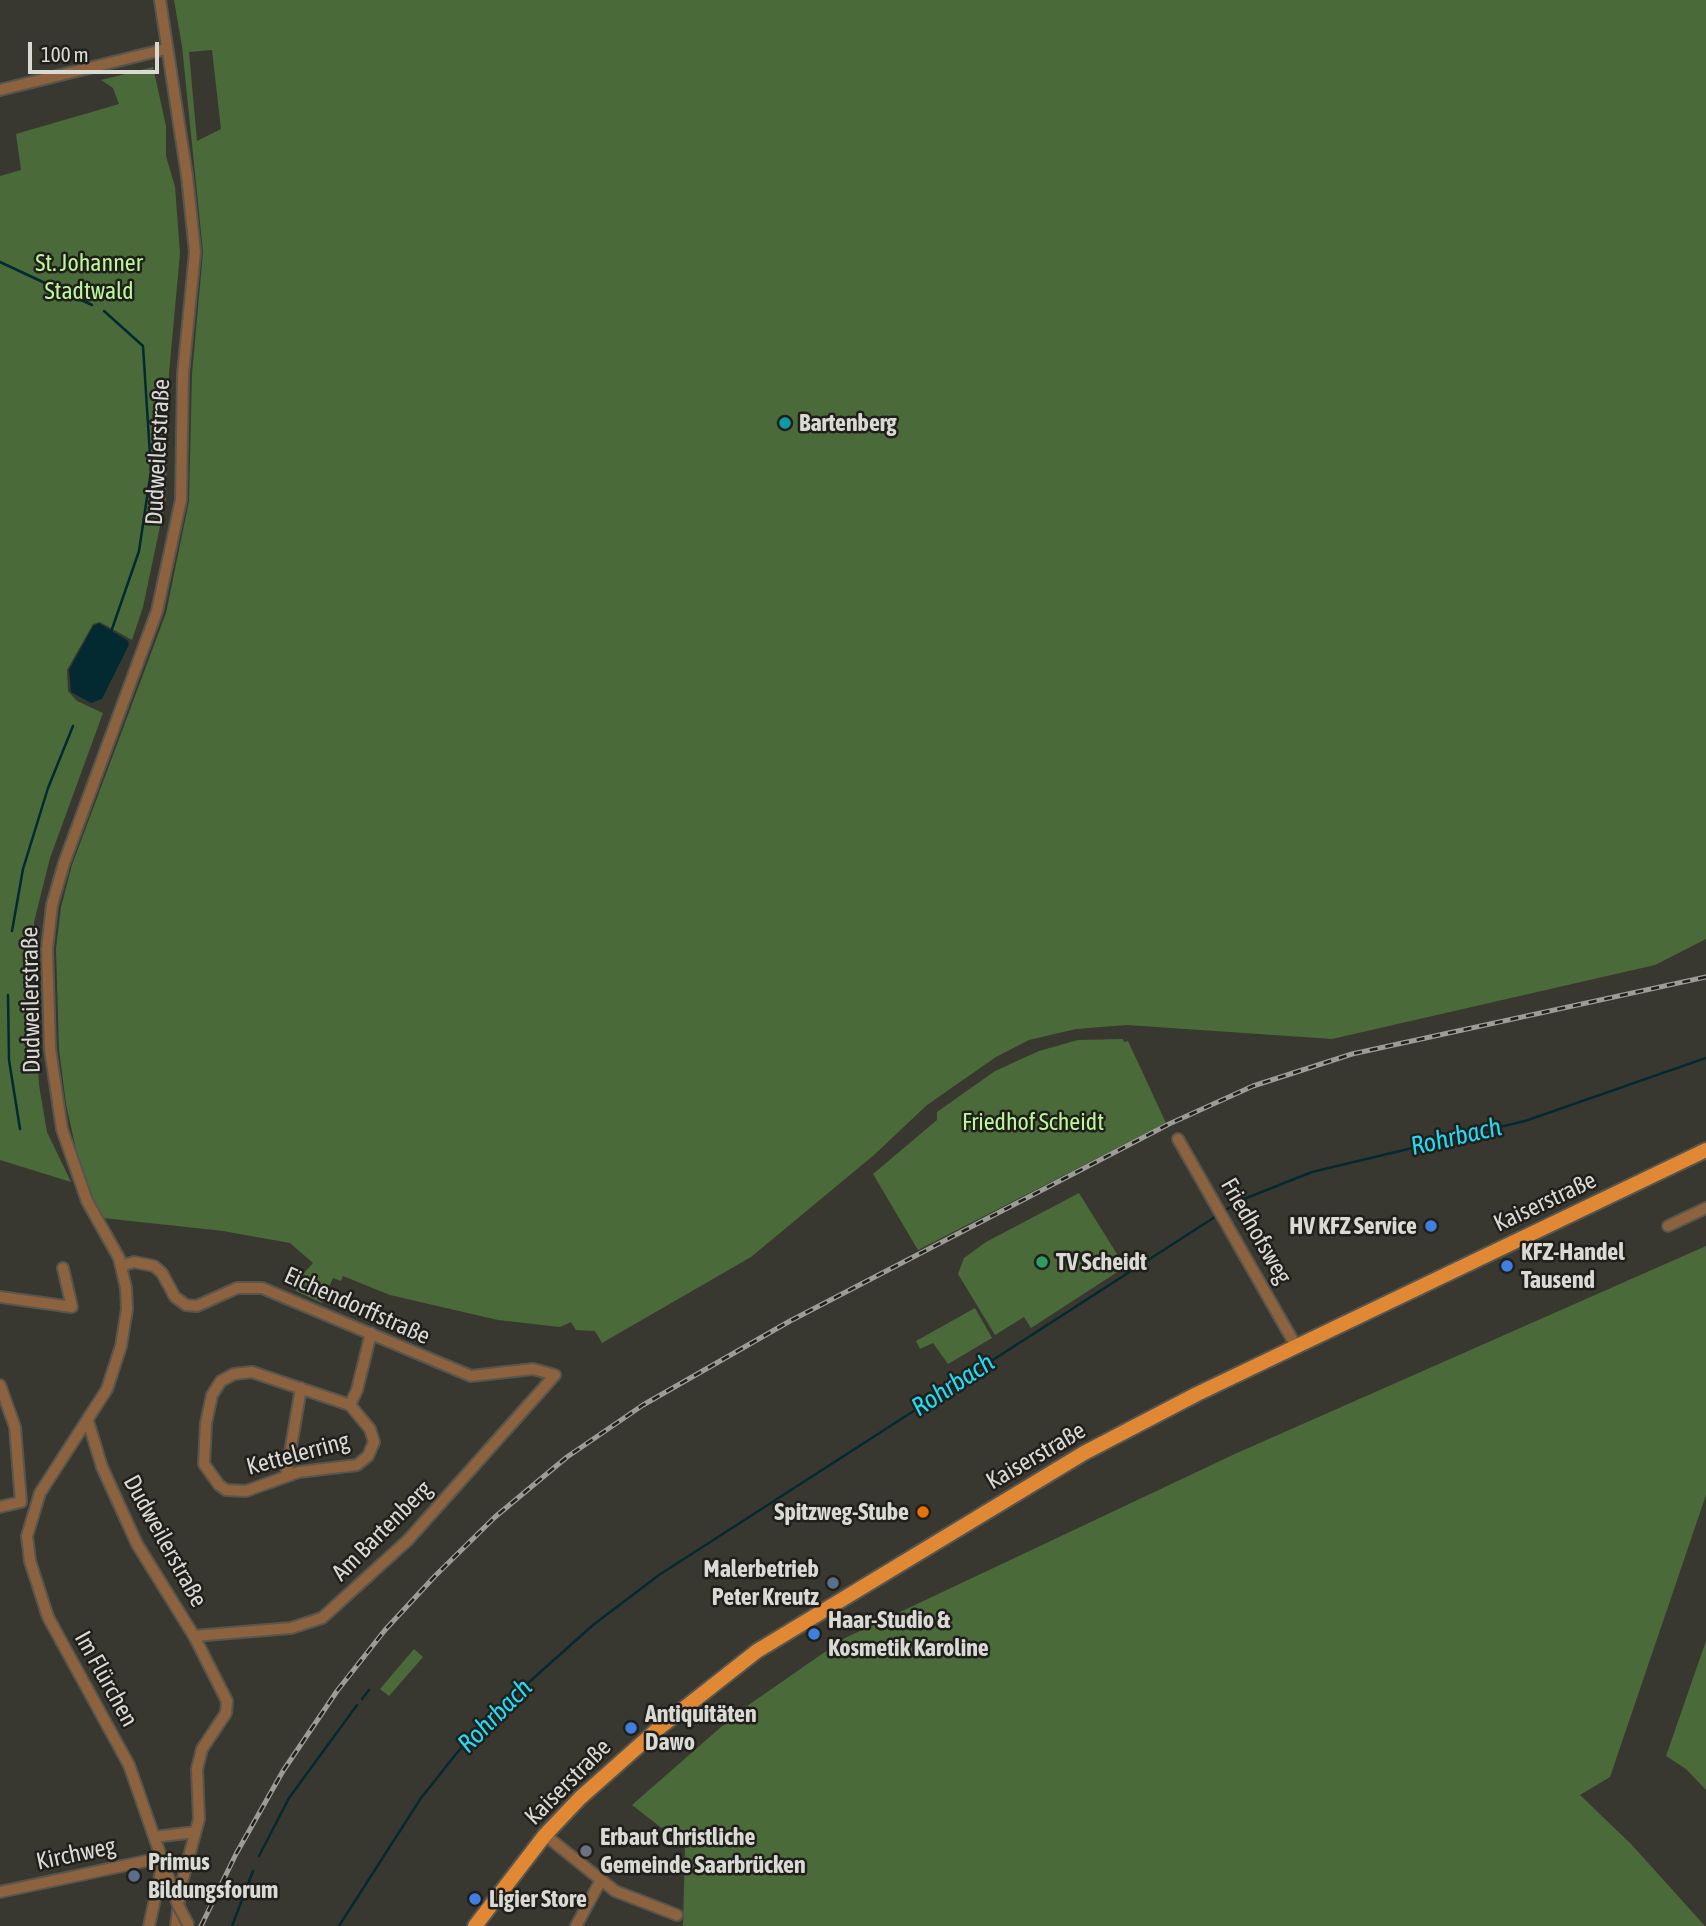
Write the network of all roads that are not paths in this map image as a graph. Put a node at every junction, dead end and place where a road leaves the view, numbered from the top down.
1 (160, 0) edge
2 (166, 49) junction
3 (0, 90) edge
4 (1178, 1139) dead end
5 (1706, 1150) edge
6 (1706, 1208) edge
7 (1668, 1226) dead end
8 (121, 1266) junction
9 (63, 1268) dead end
10 (0, 1297) edge
11 (371, 1333) junction
12 (1296, 1346) junction
13 (555, 1375) joint
14 (0, 1385) edge
15 (301, 1388) junction
16 (350, 1405) junction
17 (88, 1421) junction
18 (286, 1476) junction
19 (21, 1502) junction
20 (0, 1507) edge
21 (33, 1509) junction
22 (194, 1636) junction
23 (195, 1832) junction
24 (545, 1835) junction
25 (154, 1837) junction
26 (161, 1862) junction
27 (601, 1880) junction
28 (0, 1892) edge
29 (176, 1902) junction
30 (154, 1904) junction
31 (677, 1915) dead end
32 (149, 1926) edge
33 (176, 1926) edge
34 (189, 1926) edge
35 (475, 1926) edge
36 (576, 1926) edge

1 - 2 street, Dudweilerstraße
2 - 3 street
2 - 8 street, Dudweilerstraße
4 - 12 street, Friedhofsweg
5 - 12 main road, Kaiserstraße
6 - 7 street
8 - 11 street, Eichendorffstraße
8 - 17 street, Dudweilerstraße
9 - 10 street
11 - 13 street, Eichendorffstraße
11 - 16 street, Kettelerring
12 - 24 main road, Kaiserstraße
13 - 22 street, Am Bartenberg
14 - 19 street
15 - 16 street, Kettelerring
15 - 18 street
15 - 18 street, Kettelerring
16 - 18 street, Kettelerring
17 - 21 street, Im Flürchen
17 - 22 street, Dudweilerstraße
19 - 20 street
19 - 21 street
21 - 25 street, Im Flürchen
22 - 23 street, Dudweilerstraße
23 - 25 street
23 - 33 street, Dudweilerstraße
24 - 27 street
24 - 35 main road, Kaiserstraße
25 - 26 street, Im Flürchen
26 - 28 street, Kirchweg
26 - 29 street, Im Flürchen
26 - 30 street, Im Flürchen
27 - 31 street
27 - 36 street
29 - 30 street
29 - 34 street, Im Flürchen, bridge
30 - 32 street, Im Flürchen

